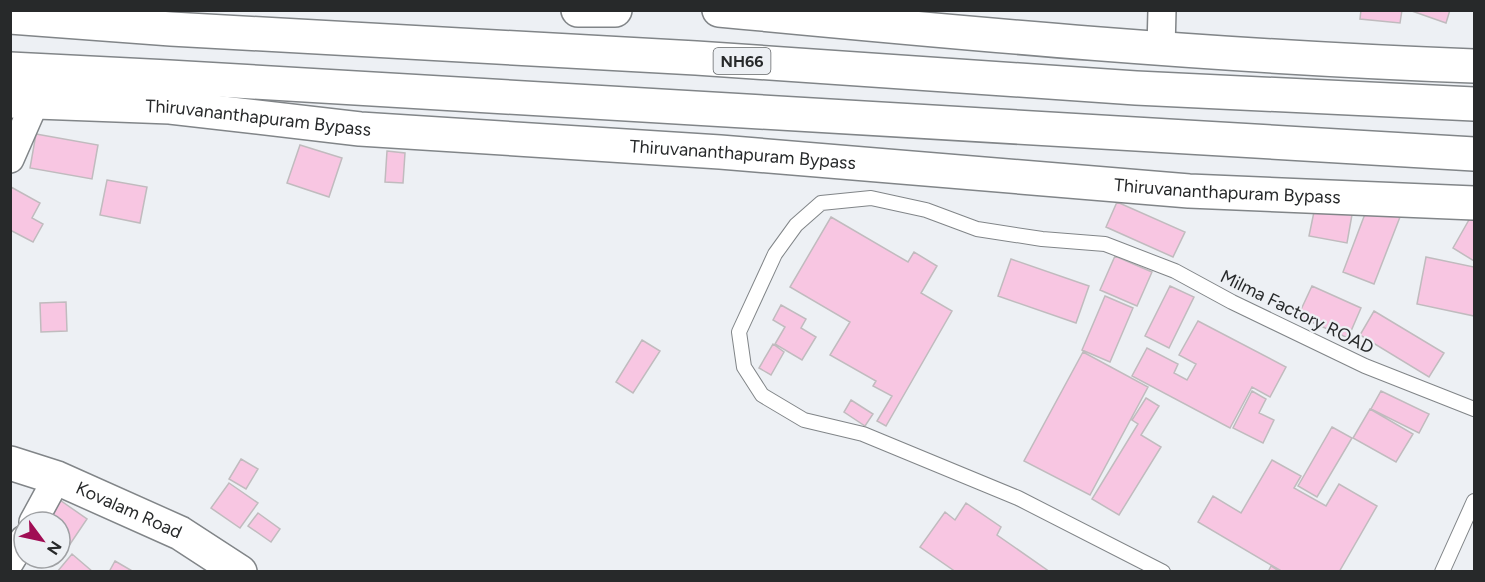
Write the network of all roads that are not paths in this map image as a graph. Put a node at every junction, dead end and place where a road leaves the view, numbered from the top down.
1 (578, 10) edge
2 (615, 10) edge
3 (719, 10) edge
4 (1162, 10) edge
5 (10, 17) edge
6 (1161, 49) junction
7 (1474, 66) edge
8 (10, 69) edge
9 (23, 101) edge
10 (1474, 104) edge
11 (1474, 154) edge
12 (10, 159) edge
13 (1474, 203) edge
14 (1474, 409) edge
15 (10, 463) edge
16 (57, 478) junction
17 (1474, 501) edge
18 (40, 510) edge
19 (240, 572) edge
20 (1164, 572) edge
21 (1442, 572) edge

1 - 2 main road
3 - 6 main road
4 - 6 street
5 - 10 main road, NH66
6 - 7 main road
8 - 11 main road, Thiruvananthapuram Bypass
9 - 12 street
9 - 13 main road, Thiruvananthapuram Bypass
14 - 20 lane, Milma Factory ROAD
15 - 16 main road, Kovalam Road
16 - 18 street
16 - 19 main road, Kovalam Road
17 - 21 lane

